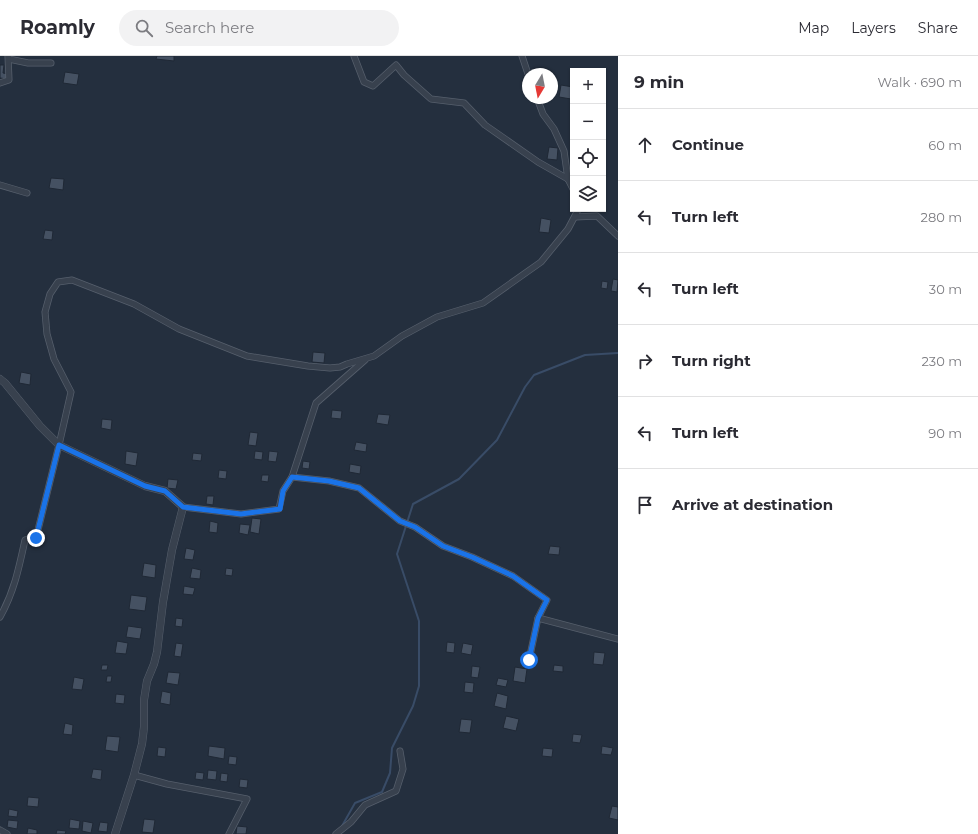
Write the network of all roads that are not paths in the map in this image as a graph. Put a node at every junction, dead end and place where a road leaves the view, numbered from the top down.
1 (354, 56) edge
2 (522, 56) edge
3 (9, 58) edge
4 (51, 63) dead end
5 (526, 68) edge
6 (0, 83) edge
7 (539, 104) edge
8 (568, 179) junction
9 (570, 183) edge
10 (0, 185) edge
11 (27, 193) dead end
12 (577, 212) edge
13 (575, 217) junction
14 (618, 236) edge
15 (367, 358) junction
16 (0, 379) edge
17 (59, 445) junction
18 (292, 477) junction
19 (183, 507) junction
20 (0, 617) edge
21 (538, 618) junction
22 (618, 639) edge
23 (529, 660) dead end
24 (400, 751) dead end
25 (134, 775) junction
26 (0, 830) edge
27 (8, 834) edge
28 (115, 834) edge
29 (229, 834) edge
30 (336, 834) edge

1 - 8 street
2 - 5 street
3 - 4 street
3 - 6 street
7 - 8 street
8 - 9 street
10 - 11 street
12 - 13 street
13 - 14 street
13 - 15 street
15 - 17 street
15 - 18 street
16 - 17 street
17 - 19 street
17 - 20 street
18 - 19 street
18 - 21 street
19 - 25 street
21 - 22 street
21 - 23 street
24 - 30 street
25 - 28 street
25 - 29 street
26 - 27 street

